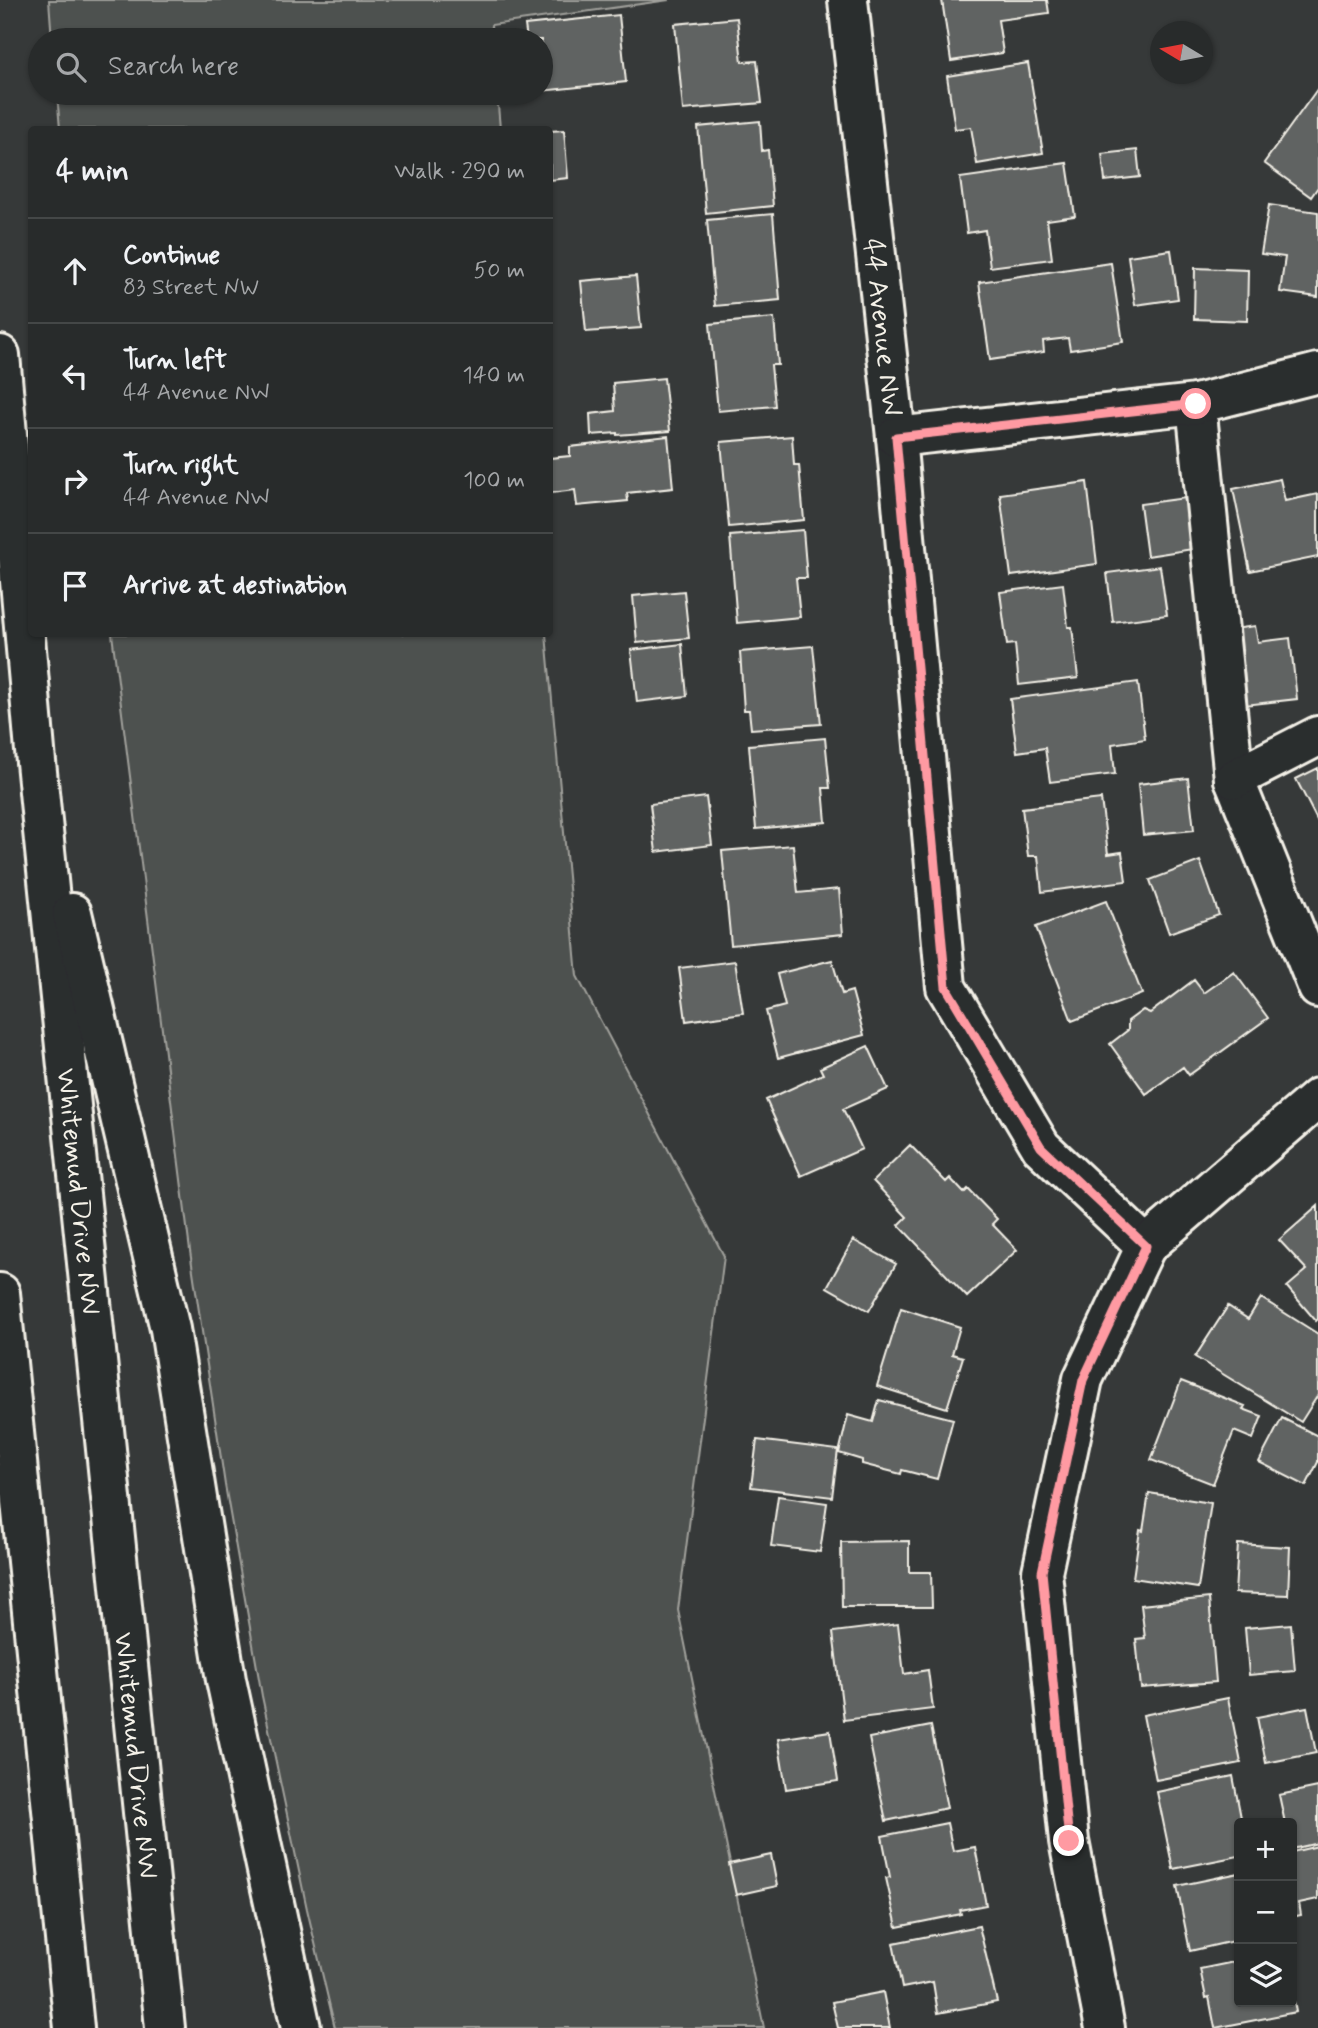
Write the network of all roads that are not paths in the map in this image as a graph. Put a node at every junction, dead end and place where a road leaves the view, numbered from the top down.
1 (848, 0) edge
2 (0, 355) edge
3 (1318, 373) edge
4 (1196, 404) junction
5 (896, 437) junction
6 (1318, 736) edge
7 (36, 762) junction
8 (1234, 779) junction
9 (1318, 988) edge
10 (1318, 1098) edge
11 (1146, 1246) junction
12 (0, 1293) edge
13 (74, 2028) edge
14 (165, 2028) edge
15 (302, 2028) edge
16 (1105, 2028) edge

1 - 5 main road, 44 Avenue NW
2 - 7 main road, Whitemud Drive NW
3 - 4 main road
4 - 5 main road
4 - 8 main road
5 - 11 main road, 44 Avenue NW
6 - 8 main road
7 - 14 main road, Whitemud Drive NW
7 - 15 main road
8 - 9 main road
10 - 11 main road
11 - 16 main road
12 - 13 main road

